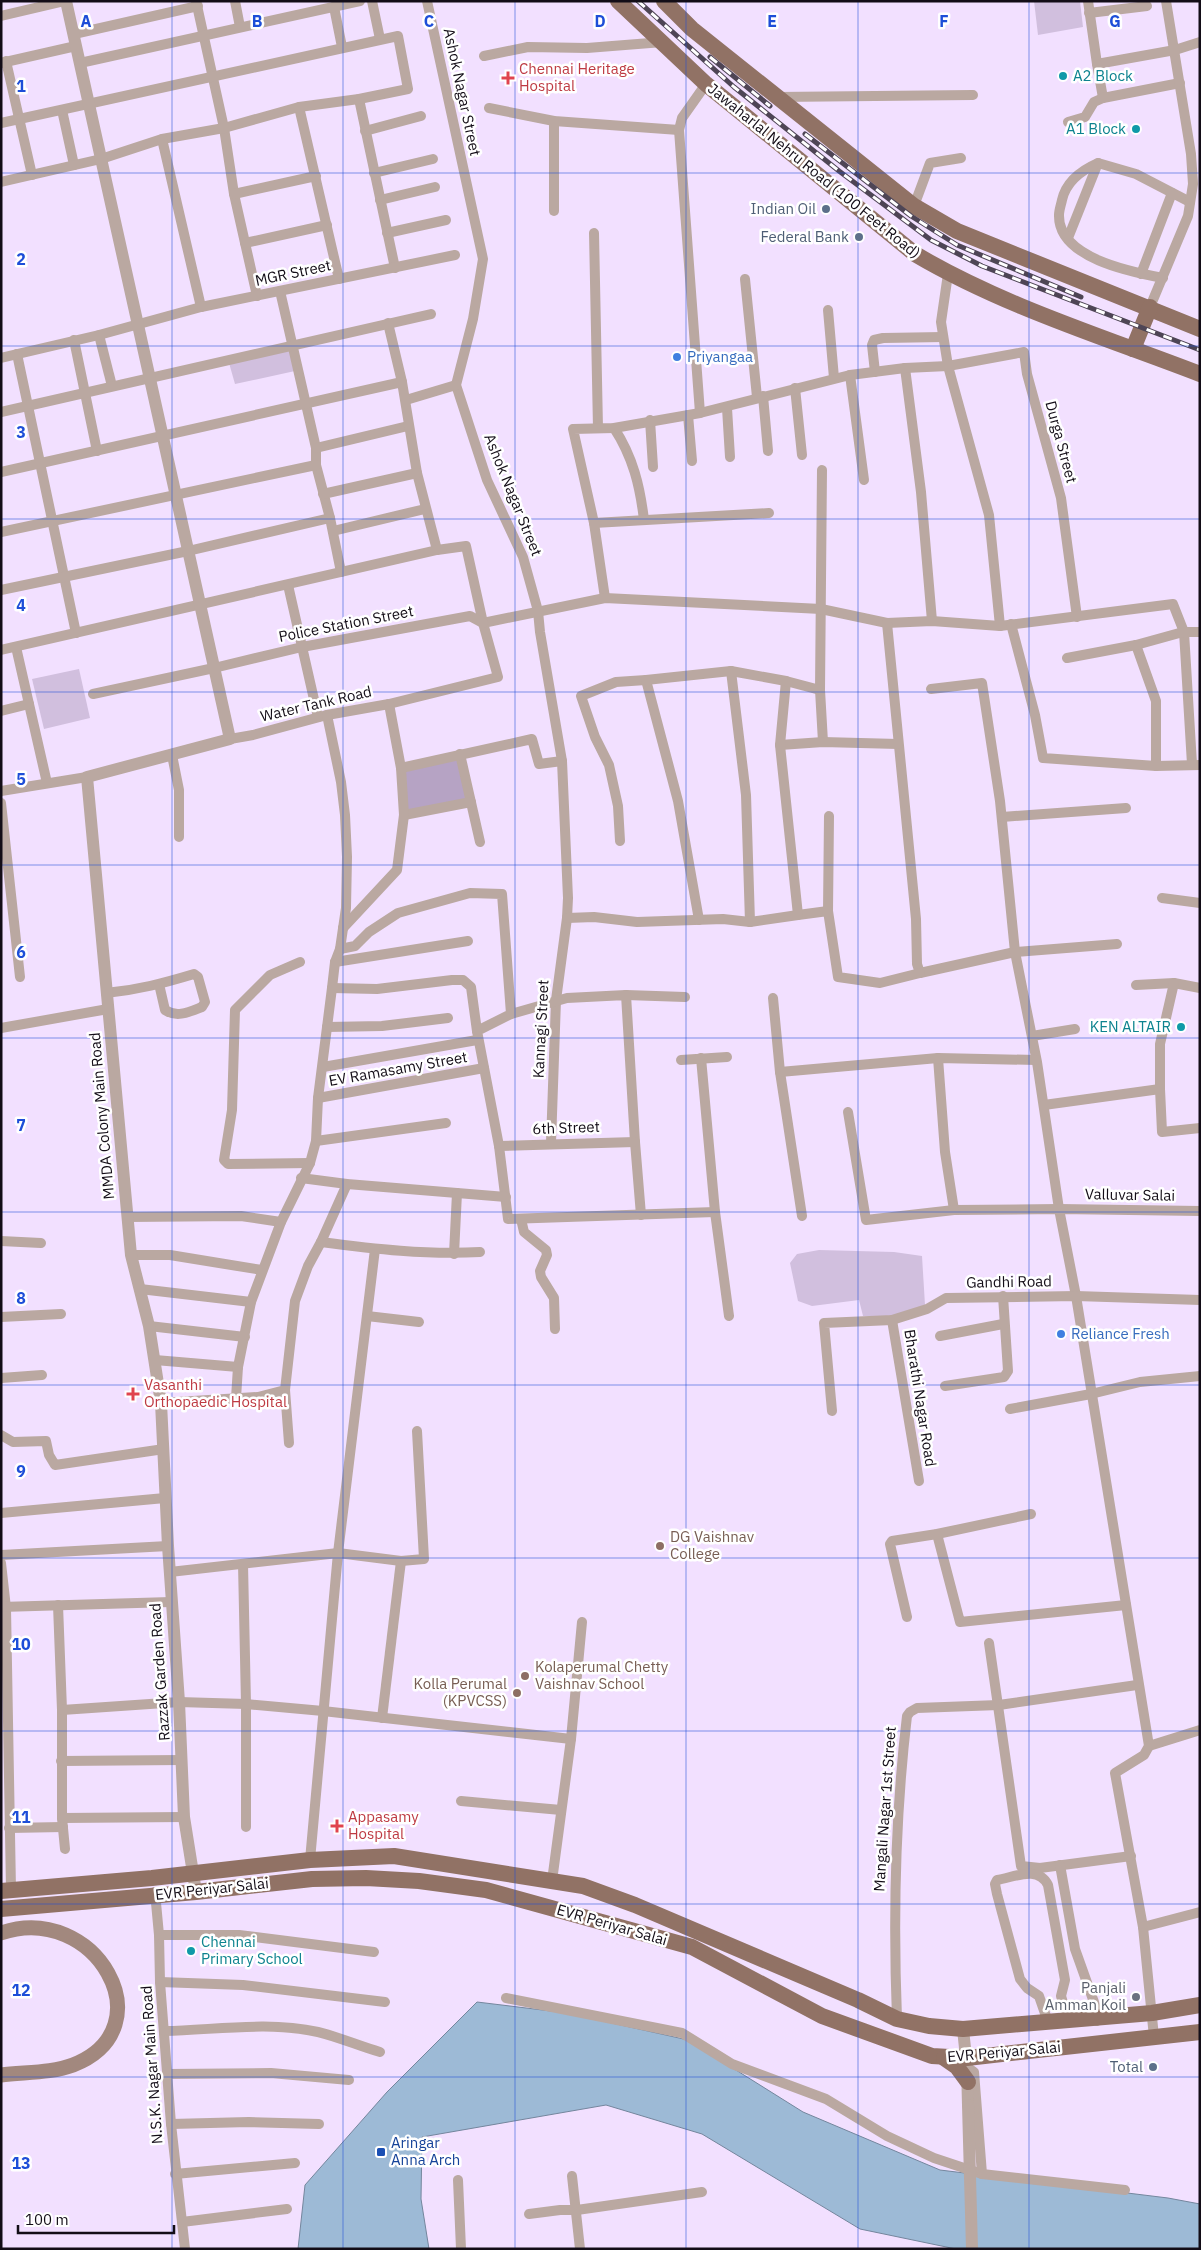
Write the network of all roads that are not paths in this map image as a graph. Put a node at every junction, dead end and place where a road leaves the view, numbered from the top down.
1 (65, 1) edge
2 (235, 1) edge
3 (360, 1) edge
4 (372, 1) edge
5 (427, 1) edge
6 (618, 1) edge
7 (664, 1) edge
8 (1088, 1) edge
9 (1166, 1) edge
10 (197, 4) edge
11 (1147, 6) dead end
12 (334, 7) junction
13 (1089, 12) junction
14 (1, 16) edge
15 (240, 27) junction
16 (204, 35) junction
17 (380, 39) junction
18 (75, 40) junction
19 (663, 42) junction
20 (1200, 42) edge
21 (342, 47) junction
22 (1176, 50) junction
23 (484, 56) dead end
24 (4, 62) edge
25 (80, 63) junction
26 (1097, 64) junction
27 (212, 77) junction
28 (1180, 83) junction
29 (706, 84) junction
30 (973, 95) dead end
31 (777, 96) junction
32 (1103, 98) junction
33 (359, 99) junction
34 (89, 104) junction
35 (299, 107) junction
36 (489, 108) dead end
37 (62, 110) junction
38 (421, 116) dead end
39 (19, 119) junction
40 (554, 121) junction
41 (1068, 122) dead end
42 (1, 123) edge
43 (224, 128) junction
44 (679, 130) junction
45 (365, 131) junction
46 (162, 139) junction
47 (961, 158) dead end
48 (101, 159) junction
49 (433, 159) dead end
50 (1098, 163) junction
51 (74, 165) junction
52 (374, 173) junction
53 (32, 174) junction
54 (316, 176) junction
55 (1196, 180) edge
56 (1, 182) edge
57 (435, 187) dead end
58 (1172, 193) junction
59 (234, 194) junction
60 (380, 200) junction
61 (1190, 202) junction
62 (914, 206) junction
63 (554, 211) dead end
64 (446, 220) dead end
65 (327, 225) junction
66 (387, 233) junction
67 (594, 233) dead end
68 (1068, 238) junction
69 (245, 243) junction
70 (455, 255) dead end
71 (395, 268) junction
72 (948, 274) junction
73 (1141, 274) junction
74 (1162, 278) junction
75 (339, 279) junction
76 (745, 279) dead end
77 (280, 291) junction
78 (257, 296) junction
79 (201, 307) junction
80 (1150, 307) junction
81 (828, 310) dead end
82 (431, 314) dead end
83 (388, 323) junction
84 (138, 325) junction
85 (1200, 328) edge
86 (99, 335) junction
87 (943, 337) junction
88 (74, 340) junction
89 (292, 345) junction
90 (1134, 349) junction
91 (17, 354) junction
92 (1, 358) edge
93 (948, 366) junction
94 (904, 368) junction
95 (875, 372) junction
96 (1200, 374) edge
97 (850, 375) junction
98 (150, 378) junction
99 (834, 378) junction
100 (402, 382) junction
101 (456, 385) junction
102 (112, 386) junction
103 (795, 388) junction
104 (84, 393) junction
105 (760, 397) junction
106 (406, 400) junction
107 (305, 404) junction
108 (30, 405) junction
109 (727, 408) junction
110 (1, 412) edge
111 (700, 413) junction
112 (688, 415) junction
113 (650, 420) junction
114 (408, 426) junction
115 (598, 428) junction
116 (614, 428) junction
117 (163, 436) junction
118 (316, 448) junction
119 (97, 451) junction
120 (768, 451) dead end
121 (802, 455) dead end
122 (730, 457) dead end
123 (692, 461) dead end
124 (41, 463) junction
125 (316, 465) junction
126 (653, 467) dead end
127 (822, 470) dead end
128 (1, 472) edge
129 (416, 473) junction
130 (864, 480) dead end
131 (324, 494) junction
132 (175, 495) junction
133 (426, 509) junction
134 (769, 513) dead end
135 (330, 518) junction
136 (644, 520) junction
137 (51, 521) junction
138 (594, 522) junction
139 (333, 531) junction
140 (1, 532) edge
141 (437, 550) junction
142 (188, 551) junction
143 (341, 572) junction
144 (63, 577) junction
145 (288, 585) junction
146 (1, 590) edge
147 (605, 598) junction
148 (200, 605) junction
149 (821, 610) junction
150 (538, 611) junction
151 (1077, 617) junction
152 (932, 621) junction
153 (483, 622) junction
154 (887, 623) junction
155 (1011, 624) junction
156 (1000, 626) junction
157 (1184, 632) junction
158 (1200, 632) edge
159 (76, 633) junction
160 (1136, 645) junction
161 (16, 647) junction
162 (302, 647) junction
163 (1, 650) edge
164 (1066, 658) dead end
165 (214, 668) junction
166 (731, 671) junction
167 (646, 680) junction
168 (786, 681) junction
169 (1188, 688) junction
170 (1200, 688) edge
171 (931, 689) dead end
172 (820, 690) junction
173 (93, 694) dead end
174 (29, 704) junction
175 (389, 704) junction
176 (1, 711) edge
177 (322, 716) junction
178 (230, 739) junction
179 (823, 742) junction
180 (898, 744) junction
181 (780, 745) junction
182 (460, 754) junction
183 (172, 755) junction
184 (562, 761) junction
185 (1196, 765) edge
186 (1156, 766) junction
187 (401, 768) junction
188 (87, 777) junction
189 (47, 783) junction
190 (1, 791) edge
191 (471, 802) junction
192 (1, 804) edge
193 (1126, 808) dead end
194 (404, 815) junction
195 (829, 816) dead end
196 (1002, 817) junction
197 (179, 837) dead end
198 (620, 841) dead end
199 (480, 842) dead end
200 (1162, 898) dead end
201 (1200, 903) edge
202 (828, 911) junction
203 (798, 915) junction
204 (567, 918) junction
205 (699, 920) junction
206 (750, 922) junction
207 (342, 928) junction
208 (468, 941) dead end
209 (1117, 944) dead end
210 (340, 949) junction
211 (1015, 952) junction
212 (300, 962) dead end
213 (335, 962) junction
214 (920, 973) junction
215 (20, 977) dead end
216 (1174, 983) junction
217 (159, 984) junction
218 (1136, 985) dead end
219 (332, 988) junction
220 (1200, 988) edge
221 (106, 993) junction
222 (626, 995) junction
223 (685, 997) dead end
224 (773, 998) dead end
225 (556, 1000) junction
226 (108, 1009) junction
227 (511, 1014) junction
228 (448, 1018) dead end
229 (1, 1028) edge
230 (327, 1028) junction
231 (1076, 1029) dead end
232 (477, 1035) junction
233 (1032, 1036) junction
234 (727, 1057) dead end
235 (701, 1058) junction
236 (938, 1058) junction
237 (681, 1060) dead end
238 (1036, 1060) junction
239 (323, 1067) junction
240 (484, 1068) junction
241 (780, 1072) junction
242 (1160, 1089) junction
243 (318, 1098) junction
244 (1044, 1105) junction
245 (848, 1112) dead end
246 (446, 1123) dead end
247 (1200, 1128) edge
248 (316, 1141) junction
249 (635, 1142) junction
250 (551, 1144) junction
251 (499, 1146) junction
252 (310, 1163) junction
253 (301, 1178) junction
254 (347, 1184) junction
255 (457, 1193) junction
256 (506, 1196) junction
257 (1059, 1209) junction
258 (954, 1210) junction
259 (1200, 1210) edge
260 (715, 1212) junction
261 (641, 1215) junction
262 (802, 1216) dead end
263 (128, 1217) junction
264 (521, 1219) junction
265 (281, 1222) junction
266 (1, 1241) edge
267 (321, 1242) junction
268 (41, 1243) dead end
269 (375, 1249) junction
270 (480, 1252) dead end
271 (454, 1254) junction
272 (131, 1255) junction
273 (262, 1270) junction
274 (140, 1289) junction
275 (1003, 1296) junction
276 (1076, 1296) junction
277 (1200, 1300) edge
278 (250, 1302) junction
279 (61, 1314) dead end
280 (367, 1316) junction
281 (729, 1316) dead end
282 (1, 1317) edge
283 (892, 1320) junction
284 (419, 1322) dead end
285 (1003, 1324) junction
286 (149, 1326) junction
287 (555, 1329) dead end
288 (940, 1336) dead end
289 (245, 1337) junction
290 (155, 1360) junction
291 (238, 1367) junction
292 (42, 1375) dead end
293 (1200, 1376) edge
294 (1, 1378) edge
295 (945, 1386) dead end
296 (285, 1390) junction
297 (1091, 1394) junction
298 (236, 1398) junction
299 (161, 1403) junction
300 (1010, 1408) dead end
301 (832, 1411) dead end
302 (417, 1431) dead end
303 (1, 1435) edge
304 (289, 1443) dead end
305 (164, 1449) junction
306 (919, 1481) dead end
307 (165, 1498) junction
308 (1, 1513) edge
309 (1031, 1514) dead end
310 (938, 1534) junction
311 (168, 1546) junction
312 (338, 1554) junction
313 (1, 1555) edge
314 (401, 1561) junction
315 (1, 1563) edge
316 (243, 1564) junction
317 (170, 1572) junction
318 (171, 1602) junction
319 (58, 1605) junction
320 (1126, 1605) junction
321 (4, 1607) edge
322 (907, 1617) dead end
323 (582, 1622) dead end
324 (989, 1644) dead end
325 (1138, 1685) junction
326 (179, 1702) junction
327 (246, 1704) junction
328 (999, 1705) junction
329 (62, 1710) junction
330 (323, 1711) junction
331 (382, 1718) junction
332 (1200, 1730) edge
333 (571, 1739) junction
334 (1149, 1746) junction
335 (182, 1760) junction
336 (61, 1761) junction
337 (461, 1800) dead end
338 (561, 1810) junction
339 (184, 1817) junction
340 (62, 1822) junction
341 (246, 1827) dead end
342 (9, 1828) junction
343 (65, 1849) dead end
344 (1131, 1856) junction
345 (310, 1860) junction
346 (1060, 1865) junction
347 (192, 1873) junction
348 (152, 1878) junction
349 (552, 1881) junction
350 (6, 1891) edge
351 (196, 1892) junction
352 (155, 1895) junction
353 (20, 1907) junction
354 (1, 1909) edge
355 (1200, 1912) edge
356 (1, 1915) edge
357 (1143, 1927) junction
358 (1, 1933) edge
359 (159, 1935) junction
360 (374, 1952) dead end
361 (160, 1982) junction
362 (506, 1998) dead end
363 (385, 2002) dead end
364 (1200, 2005) edge
365 (1152, 2013) junction
366 (897, 2019) junction
367 (1097, 2019) junction
368 (1068, 2020) junction
369 (1048, 2022) junction
370 (963, 2029) junction
371 (165, 2031) junction
372 (1200, 2032) edge
373 (1154, 2037) junction
374 (380, 2052) dead end
375 (944, 2058) junction
376 (967, 2069) junction
377 (1, 2074) edge
378 (166, 2074) junction
379 (349, 2080) dead end
380 (171, 2124) junction
381 (319, 2124) dead end
382 (295, 2163) dead end
383 (176, 2174) junction
384 (982, 2174) junction
385 (572, 2176) dead end
386 (458, 2180) dead end
387 (1125, 2190) dead end
388 (702, 2192) dead end
389 (287, 2209) dead end
390 (577, 2210) junction
391 (529, 2214) dead end
392 (182, 2222) junction
393 (185, 2249) edge
394 (461, 2249) edge
395 (580, 2249) edge
396 (972, 2249) edge

1 - 14 street
1 - 18 street
2 - 15 street
3 - 12 street
4 - 17 street
5 - 101 street, Ashok Nagar Street
6 - 19 main road, Jawaharlal Nehru Road (100 Feet Road)
7 - 31 main road
8 - 13 street
9 - 22 street
10 - 16 street
10 - 18 street
11 - 13 street
12 - 15 street
12 - 21 street
13 - 26 street
15 - 16 street
16 - 25 street
16 - 27 street
17 - 21 street
17 - 33 street
18 - 24 street
18 - 25 street
19 - 23 street
19 - 29 main road, Jawaharlal Nehru Road (100 Feet Road)
20 - 22 street
21 - 27 street
22 - 26 street
22 - 28 street
24 - 39 street
25 - 34 street
26 - 32 street
27 - 34 street
27 - 43 street
28 - 32 street
28 - 55 street
29 - 44 street
29 - 72 main road, Jawaharlal Nehru Road (100 Feet Road)
30 - 31 street
31 - 62 main road
32 - 41 street
33 - 35 street
33 - 45 street
34 - 37 street
34 - 48 street
35 - 43 street
35 - 54 street
36 - 40 street
37 - 39 street
37 - 51 street
38 - 45 street
39 - 42 street
39 - 53 street
40 - 44 street
40 - 63 street
43 - 46 street
43 - 59 street
44 - 111 street
45 - 52 street
46 - 48 street
46 - 79 street
47 - 62 street
48 - 51 street
48 - 84 street
49 - 52 street
50 - 58 street
50 - 68 street
50 - 68 street
51 - 53 street
52 - 60 street
53 - 56 street
54 - 59 street
54 - 65 street
55 - 61 street
57 - 60 street
58 - 61 street
58 - 73 street
59 - 69 street
60 - 66 street
61 - 74 street
62 - 80 main road
64 - 66 street
65 - 69 street
65 - 75 street
66 - 71 street
67 - 115 street
68 - 73 street
69 - 78 street
70 - 71 street, MGR Street
71 - 75 street, MGR Street
72 - 87 street
72 - 90 main road, Jawaharlal Nehru Road (100 Feet Road)
73 - 74 street
74 - 80 street
75 - 77 street, MGR Street
76 - 105 street
77 - 78 street, MGR Street
77 - 89 street
78 - 79 street, MGR Street
79 - 84 street, MGR Street
80 - 85 main road
80 - 90 main road
81 - 99 street
82 - 83 street
83 - 89 street
83 - 100 street
84 - 86 street, MGR Street
84 - 98 street
86 - 88 street, MGR Street
86 - 102 street
87 - 93 street
87 - 95 street
88 - 91 street, MGR Street
88 - 104 street
89 - 98 street
89 - 107 street
90 - 96 main road, Jawaharlal Nehru Road (100 Feet Road)
91 - 92 street, MGR Street
91 - 108 street
93 - 94 street
93 - 151 street, Durga Street
93 - 156 street
94 - 95 street
94 - 152 street
95 - 97 street
97 - 99 street
97 - 130 street
98 - 102 street
98 - 117 street
99 - 103 street
100 - 106 street
100 - 107 street
101 - 106 street
101 - 150 street, Ashok Nagar Street
102 - 104 street
103 - 105 street
103 - 121 street
104 - 108 street
104 - 119 street
105 - 109 street
105 - 120 street
106 - 114 street
107 - 117 street
107 - 118 street
108 - 110 street
108 - 124 street
109 - 111 street
109 - 122 street
111 - 112 street
112 - 113 street
112 - 123 street
113 - 116 street
113 - 126 street
114 - 118 street
114 - 129 street
115 - 116 street
115 - 138 street
116 - 136 street
117 - 119 street
117 - 132 street
118 - 125 street
119 - 124 street
124 - 128 street
124 - 137 street
125 - 131 street
125 - 132 street
127 - 149 street
129 - 131 street
129 - 133 street
131 - 135 street
132 - 137 street
132 - 142 street
133 - 139 street
133 - 141 street
134 - 136 street
135 - 139 street
135 - 142 street
136 - 138 street
137 - 140 street
137 - 144 street
138 - 147 street
139 - 143 street
141 - 143 street
141 - 153 street
142 - 144 street
142 - 148 street
143 - 145 street
144 - 146 street
144 - 159 street
145 - 148 street
145 - 162 street
147 - 149 street
147 - 150 street
148 - 159 street
148 - 165 street
149 - 154 street
149 - 172 street
150 - 153 street
150 - 184 street, Ashok Nagar Street
151 - 155 street
151 - 157 street
152 - 154 street
152 - 156 street
153 - 162 street, Police Station Street
153 - 175 street, Water Tank Road
154 - 180 street
155 - 156 street
155 - 186 street
157 - 158 street
157 - 160 street
157 - 169 street
159 - 161 street
160 - 164 street
160 - 186 street
161 - 163 street
161 - 174 street
162 - 165 street, Police Station Street
162 - 177 street
165 - 173 street, Police Station Street
165 - 178 street
166 - 167 street
166 - 168 street
166 - 206 street
167 - 198 street
167 - 205 street
168 - 172 street
168 - 181 street
169 - 170 street
169 - 185 street
171 - 196 street
172 - 179 street
174 - 176 street
174 - 189 street
175 - 177 street, Water Tank Road
175 - 187 street
177 - 178 street, Water Tank Road
177 - 207 street
178 - 183 street, Water Tank Road
179 - 180 street
179 - 181 street
180 - 214 street
181 - 203 street
182 - 184 street
182 - 187 street
182 - 191 street
183 - 188 street, Water Tank Road
183 - 197 street
184 - 204 street, Ashok Nagar Street
185 - 186 street
187 - 194 street
188 - 189 street
188 - 221 street, MMDA Colony Main Road
189 - 190 street
191 - 194 street
191 - 199 street
192 - 215 street
193 - 196 street
194 - 207 street
195 - 202 street
196 - 211 street
200 - 201 street
202 - 203 street
202 - 214 street
203 - 206 street
204 - 205 street
204 - 225 street, Kannagi Street
205 - 206 street
207 - 210 street
208 - 213 street
209 - 211 street
210 - 213 street
210 - 227 street
211 - 214 street
211 - 233 street
212 - 252 street
213 - 219 street
216 - 218 street
216 - 220 street
216 - 242 street
217 - 217 street
217 - 221 street
219 - 230 street
219 - 232 street
221 - 226 street, MMDA Colony Main Road
222 - 223 street
222 - 225 street
222 - 249 street
224 - 241 street
225 - 227 street
225 - 250 street, Kannagi Street
226 - 229 street
226 - 263 street, MMDA Colony Main Road
227 - 232 street
228 - 230 street
230 - 239 street
231 - 233 street
232 - 239 street
232 - 240 street
233 - 238 street
234 - 235 street
235 - 237 street
235 - 260 street
236 - 238 street
236 - 241 street
236 - 258 street
238 - 244 street
239 - 243 street
240 - 243 street, EV Ramasamy Street
240 - 251 street
241 - 262 street
242 - 244 street
242 - 247 street
243 - 248 street
244 - 257 street
245 - 258 street, Valluvar Salai
246 - 248 street
248 - 252 street
249 - 250 street, 6th Street
249 - 261 street
250 - 251 street, 6th Street
251 - 256 street
252 - 253 street
253 - 254 street
253 - 265 street
254 - 255 street
254 - 267 street
255 - 256 street
255 - 271 street
256 - 264 street
257 - 258 street, Valluvar Salai
257 - 259 street, Valluvar Salai
257 - 276 street
260 - 261 street
260 - 281 street
261 - 264 street
263 - 265 street
263 - 272 street, MMDA Colony Main Road
264 - 287 street
265 - 273 street
266 - 268 street
267 - 269 street
267 - 296 street
269 - 271 street
269 - 280 street
270 - 271 street
272 - 273 street
272 - 274 street, MMDA Colony Main Road
273 - 278 street
274 - 278 street
274 - 286 street, MMDA Colony Main Road
275 - 276 street, Gandhi Road
275 - 283 street, Gandhi Road
275 - 285 street
276 - 277 street, Gandhi Road
276 - 297 street
278 - 289 street
279 - 282 street
280 - 284 street
280 - 312 street
283 - 301 street, Gandhi Road
283 - 306 street, Bharathi Nagar Road
285 - 288 street
285 - 295 street
286 - 289 street
286 - 290 street, MMDA Colony Main Road
289 - 291 street
290 - 291 street
290 - 299 street, MMDA Colony Main Road
291 - 298 street
292 - 294 street
293 - 297 street
296 - 298 street
296 - 304 street
297 - 300 street
297 - 320 street
298 - 299 street
299 - 305 street, MMDA Colony Main Road
302 - 314 street
303 - 305 street
305 - 307 street, Razzak Garden Road
307 - 308 street
307 - 311 street, Razzak Garden Road
309 - 310 street
310 - 320 street
310 - 322 street
311 - 313 street
311 - 317 street, Razzak Garden Road
312 - 314 street
312 - 316 street
312 - 330 street
314 - 331 street
315 - 321 street
316 - 317 street
316 - 327 street
317 - 318 street, Razzak Garden Road
318 - 319 street
318 - 326 street, Razzak Garden Road
319 - 321 street
319 - 329 street
320 - 325 street
321 - 342 street
323 - 333 street
324 - 328 street
325 - 328 street, Mangali Nagar 1st Street
325 - 334 street
326 - 327 street
326 - 329 street
326 - 335 street, Razzak Garden Road
327 - 330 street
327 - 341 street
328 - 346 street
328 - 366 street, Mangali Nagar 1st Street
329 - 336 street
330 - 331 street
330 - 345 street
331 - 333 street
332 - 334 street
333 - 338 street
334 - 344 street
335 - 336 street
335 - 339 street, Razzak Garden Road
336 - 340 street
337 - 338 street
338 - 349 street
339 - 340 street
339 - 347 street, Razzak Garden Road
340 - 342 street
340 - 343 street
342 - 350 street
344 - 346 street
344 - 357 street
345 - 347 main road, EVR Periyar Salai
345 - 349 main road, EVR Periyar Salai
346 - 367 street
347 - 348 main road, EVR Periyar Salai
347 - 351 street, Razzak Garden Road
348 - 350 main road, EVR Periyar Salai
348 - 352 street, N.S.K. Nagar Main Road
349 - 366 main road, EVR Periyar Salai
351 - 352 main road, EVR Periyar Salai
351 - 375 main road, EVR Periyar Salai
352 - 353 main road, EVR Periyar Salai
352 - 359 street, N.S.K. Nagar Main Road
353 - 354 main road, EVR Periyar Salai
353 - 356 main road
355 - 357 street
357 - 365 street
358 - 377 main road
359 - 360 street
359 - 361 street, N.S.K. Nagar Main Road
361 - 363 street
361 - 371 street, N.S.K. Nagar Main Road
362 - 384 street
364 - 365 main road, EVR Periyar Salai
365 - 367 main road, EVR Periyar Salai
365 - 373 street
366 - 370 main road, EVR Periyar Salai
367 - 368 main road, EVR Periyar Salai
368 - 369 main road, EVR Periyar Salai
368 - 369 street
369 - 370 main road, EVR Periyar Salai
370 - 376 street
371 - 374 street
371 - 378 street, N.S.K. Nagar Main Road
372 - 373 main road, EVR Periyar Salai
373 - 376 main road, EVR Periyar Salai
375 - 376 main road, EVR Periyar Salai
375 - 376 main road
376 - 384 street
376 - 396 street, bridge
378 - 379 street
378 - 380 street, N.S.K. Nagar Main Road
380 - 381 street
380 - 383 street, N.S.K. Nagar Main Road
382 - 383 street
383 - 392 street, N.S.K. Nagar Main Road
384 - 387 street
385 - 390 street
386 - 394 street
388 - 390 street
389 - 392 street
390 - 391 street
390 - 395 street
392 - 393 street, N.S.K. Nagar Main Road

